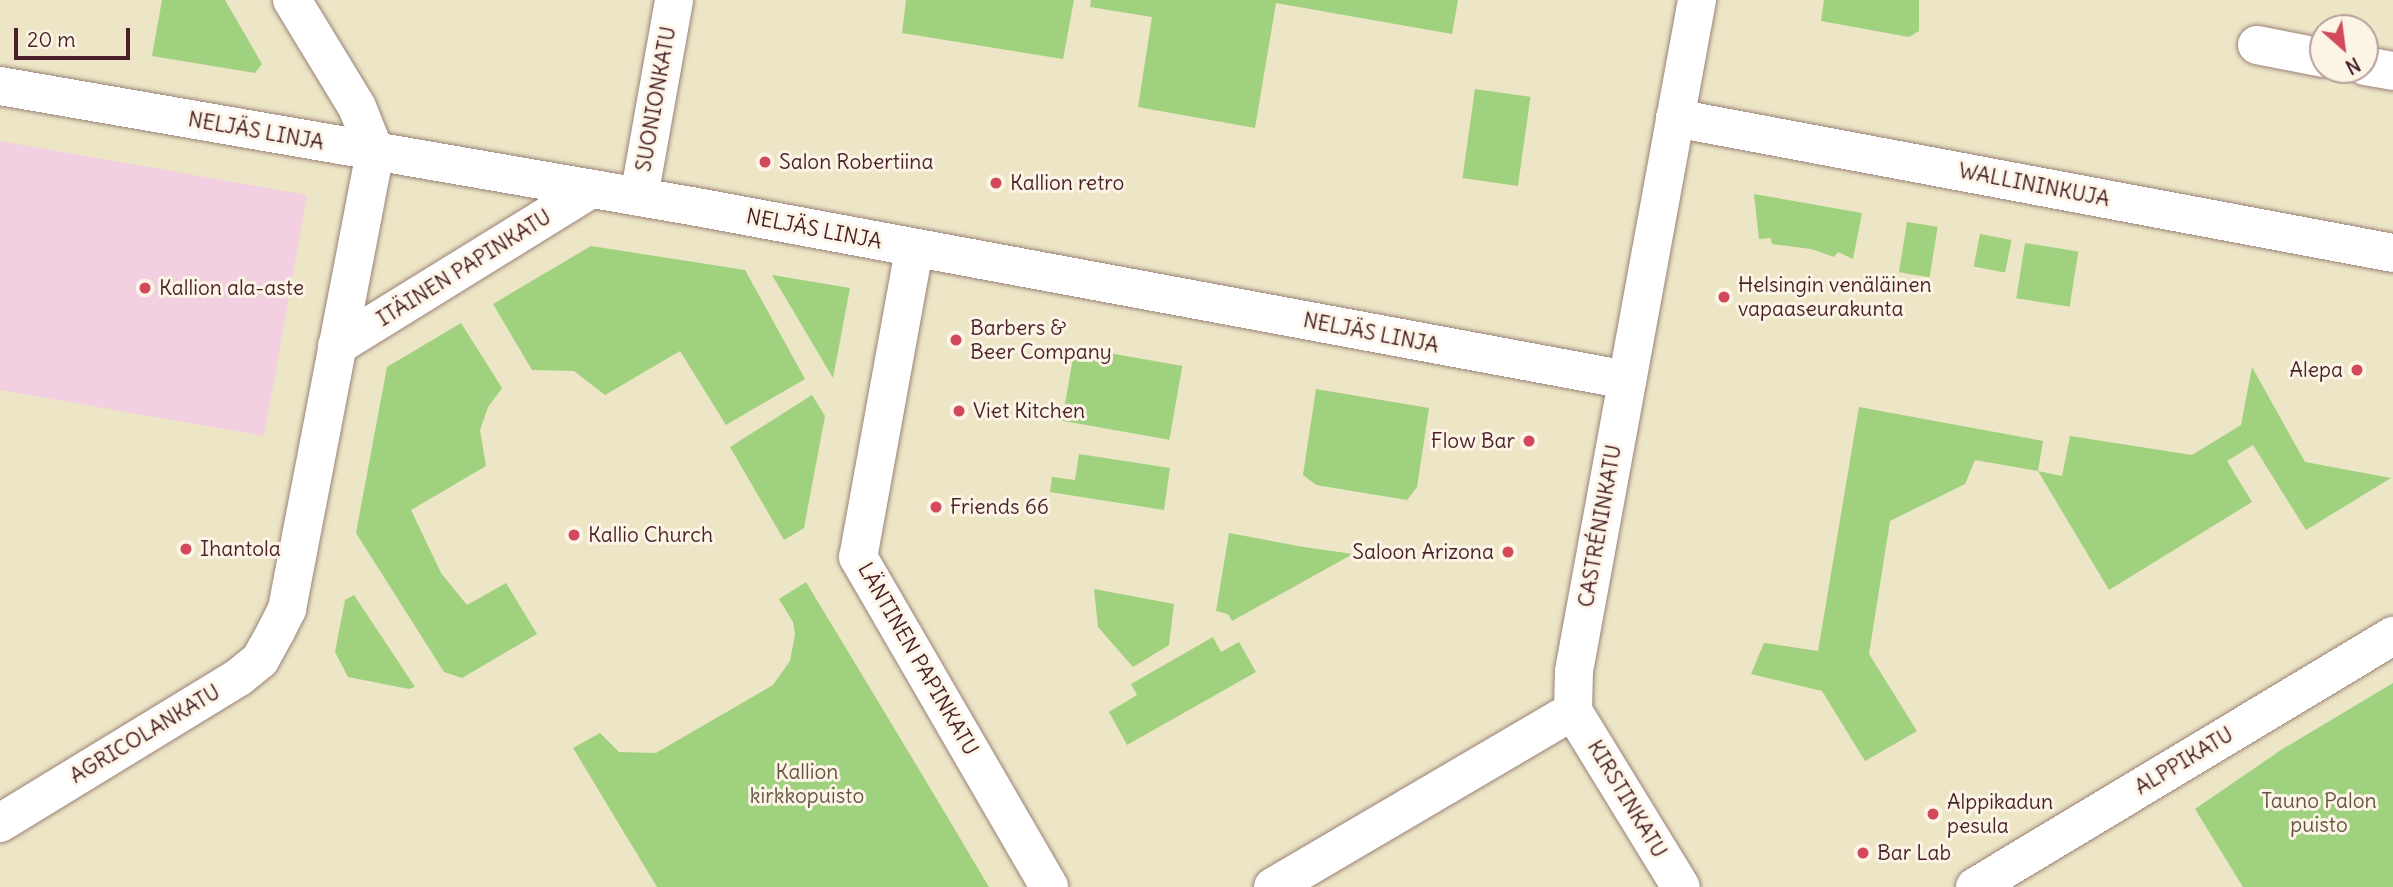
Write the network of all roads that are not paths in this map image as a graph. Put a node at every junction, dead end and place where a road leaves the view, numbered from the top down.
1 (292, 0) edge
2 (674, 0) edge
3 (1697, 0) edge
4 (2257, 45) dead end
5 (2309, 55) edge
6 (0, 86) edge
7 (1675, 118) junction
8 (375, 152) junction
9 (591, 189) junction
10 (639, 197) junction
11 (914, 250) junction
12 (2393, 253) edge
13 (337, 346) junction
14 (1626, 380) junction
15 (276, 631) joint
16 (2393, 636) edge
17 (1573, 711) junction
18 (0, 822) edge
19 (1049, 887) edge
20 (1273, 887) edge
21 (1681, 887) edge
22 (1975, 887) edge

1 - 8 street
2 - 10 street, SUONIONKATU
3 - 7 street, CASTRÉNINKATU
4 - 5 street
6 - 8 street, NELJÄS LINJA
7 - 12 street, WALLININKUJA
7 - 14 street, CASTRÉNINKATU
8 - 9 street, NELJÄS LINJA
8 - 13 street, ITÄINEN PAPINKATU
9 - 10 street, NELJÄS LINJA
9 - 13 street, ITÄINEN PAPINKATU
10 - 11 street, NELJÄS LINJA
11 - 14 street, NELJÄS LINJA
11 - 19 street, LÄNTINEN PAPINKATU
13 - 15 street, ITÄINEN PAPINKATU
14 - 17 street, CASTRÉNINKATU
15 - 18 street, AGRICOLANKATU
16 - 22 street, ALPPIKATU
17 - 20 street
17 - 21 street, KIRSTINKATU

